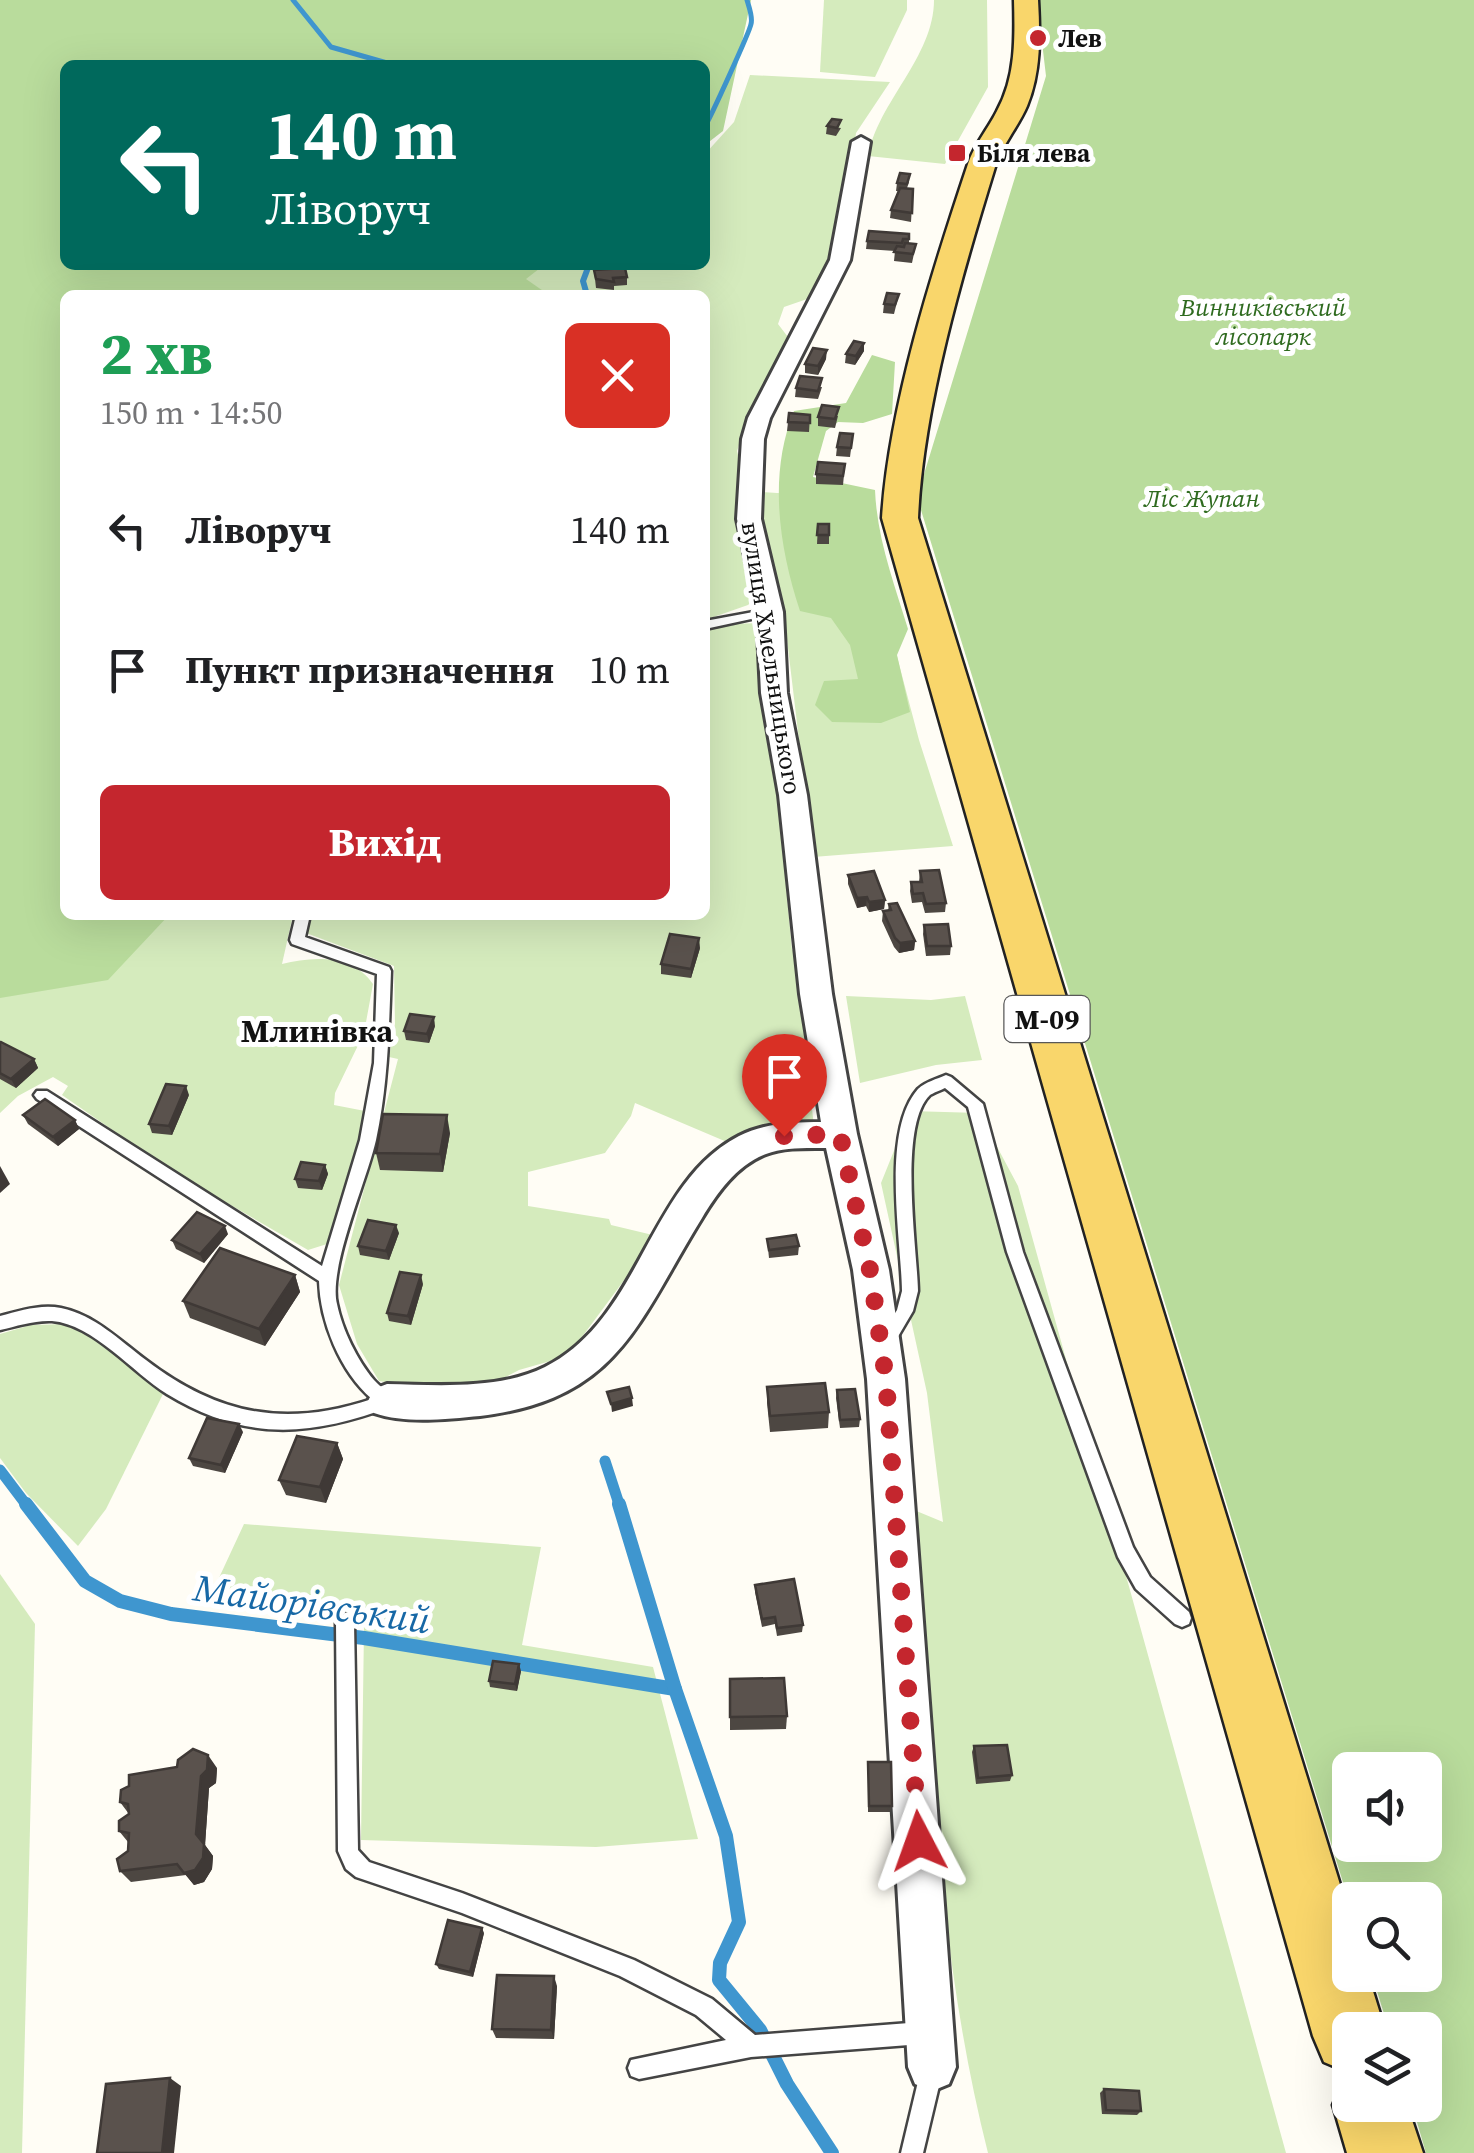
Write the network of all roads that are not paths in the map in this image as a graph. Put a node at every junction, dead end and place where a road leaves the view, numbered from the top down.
1 (1026, 0) edge
2 (860, 142) dead end
3 (770, 612) junction
4 (710, 624) edge
5 (302, 920) edge
6 (42, 1095) edge
7 (840, 1134) junction
8 (327, 1278) junction
9 (0, 1323) edge
10 (882, 1347) junction
11 (387, 1401) junction
12 (1182, 1618) dead end
13 (345, 1631) dead end
14 (1343, 2012) edge
15 (931, 2032) junction
16 (761, 2046) junction
17 (932, 2067) joint
18 (639, 2068) dead end
19 (1375, 2122) edge
20 (912, 2153) edge
21 (1384, 2153) edge

1 - 14 main road, М-09
2 - 3 street, вулиця Хмельницького
3 - 4 lane
3 - 7 street, вулиця Хмельницького
5 - 8 lane
6 - 8 lane
7 - 10 street, вулиця Хмельницького
7 - 11 street
8 - 11 lane
9 - 11 lane
10 - 12 lane
10 - 15 street, вулиця Хмельницького
13 - 16 lane
15 - 16 lane
15 - 17 street, вулиця Хмельницького
16 - 18 lane
17 - 20 lane
19 - 21 main road

